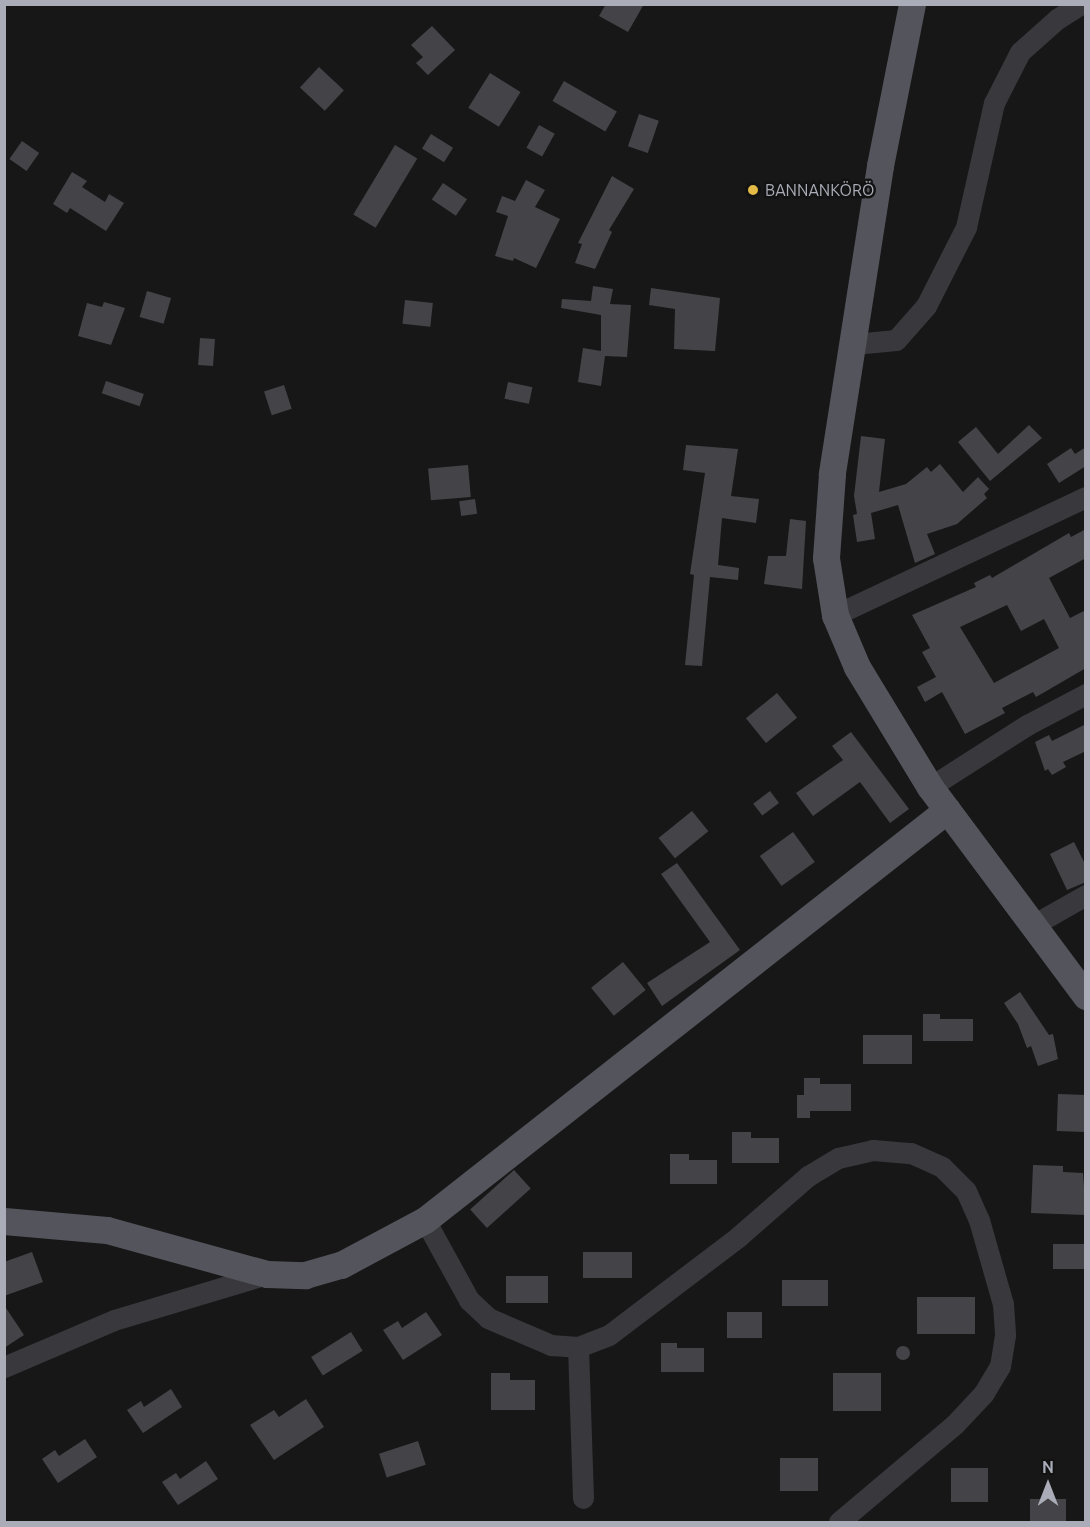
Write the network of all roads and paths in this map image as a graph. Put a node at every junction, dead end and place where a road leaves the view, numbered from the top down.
1 (912, 4) edge
2 (1081, 4) edge
3 (854, 344) junction
4 (1086, 497) edge
5 (835, 615) junction
6 (1086, 694) edge
7 (930, 787) junction
8 (947, 810) junction
9 (1086, 896) edge
10 (1033, 925) junction
11 (1086, 996) edge
12 (425, 1220) junction
13 (4, 1221) edge
14 (267, 1274) junction
15 (578, 1347) junction
16 (4, 1367) edge
17 (584, 1498) dead end
18 (839, 1522) edge

1 - 3 main road
2 - 3 street
3 - 5 main road
4 - 5 street
5 - 7 main road
6 - 7 street
7 - 8 main road
8 - 10 main road
8 - 12 main road
9 - 10 street
10 - 11 main road
12 - 14 main road
12 - 15 street
13 - 14 main road
14 - 16 street
15 - 17 street
15 - 18 street

